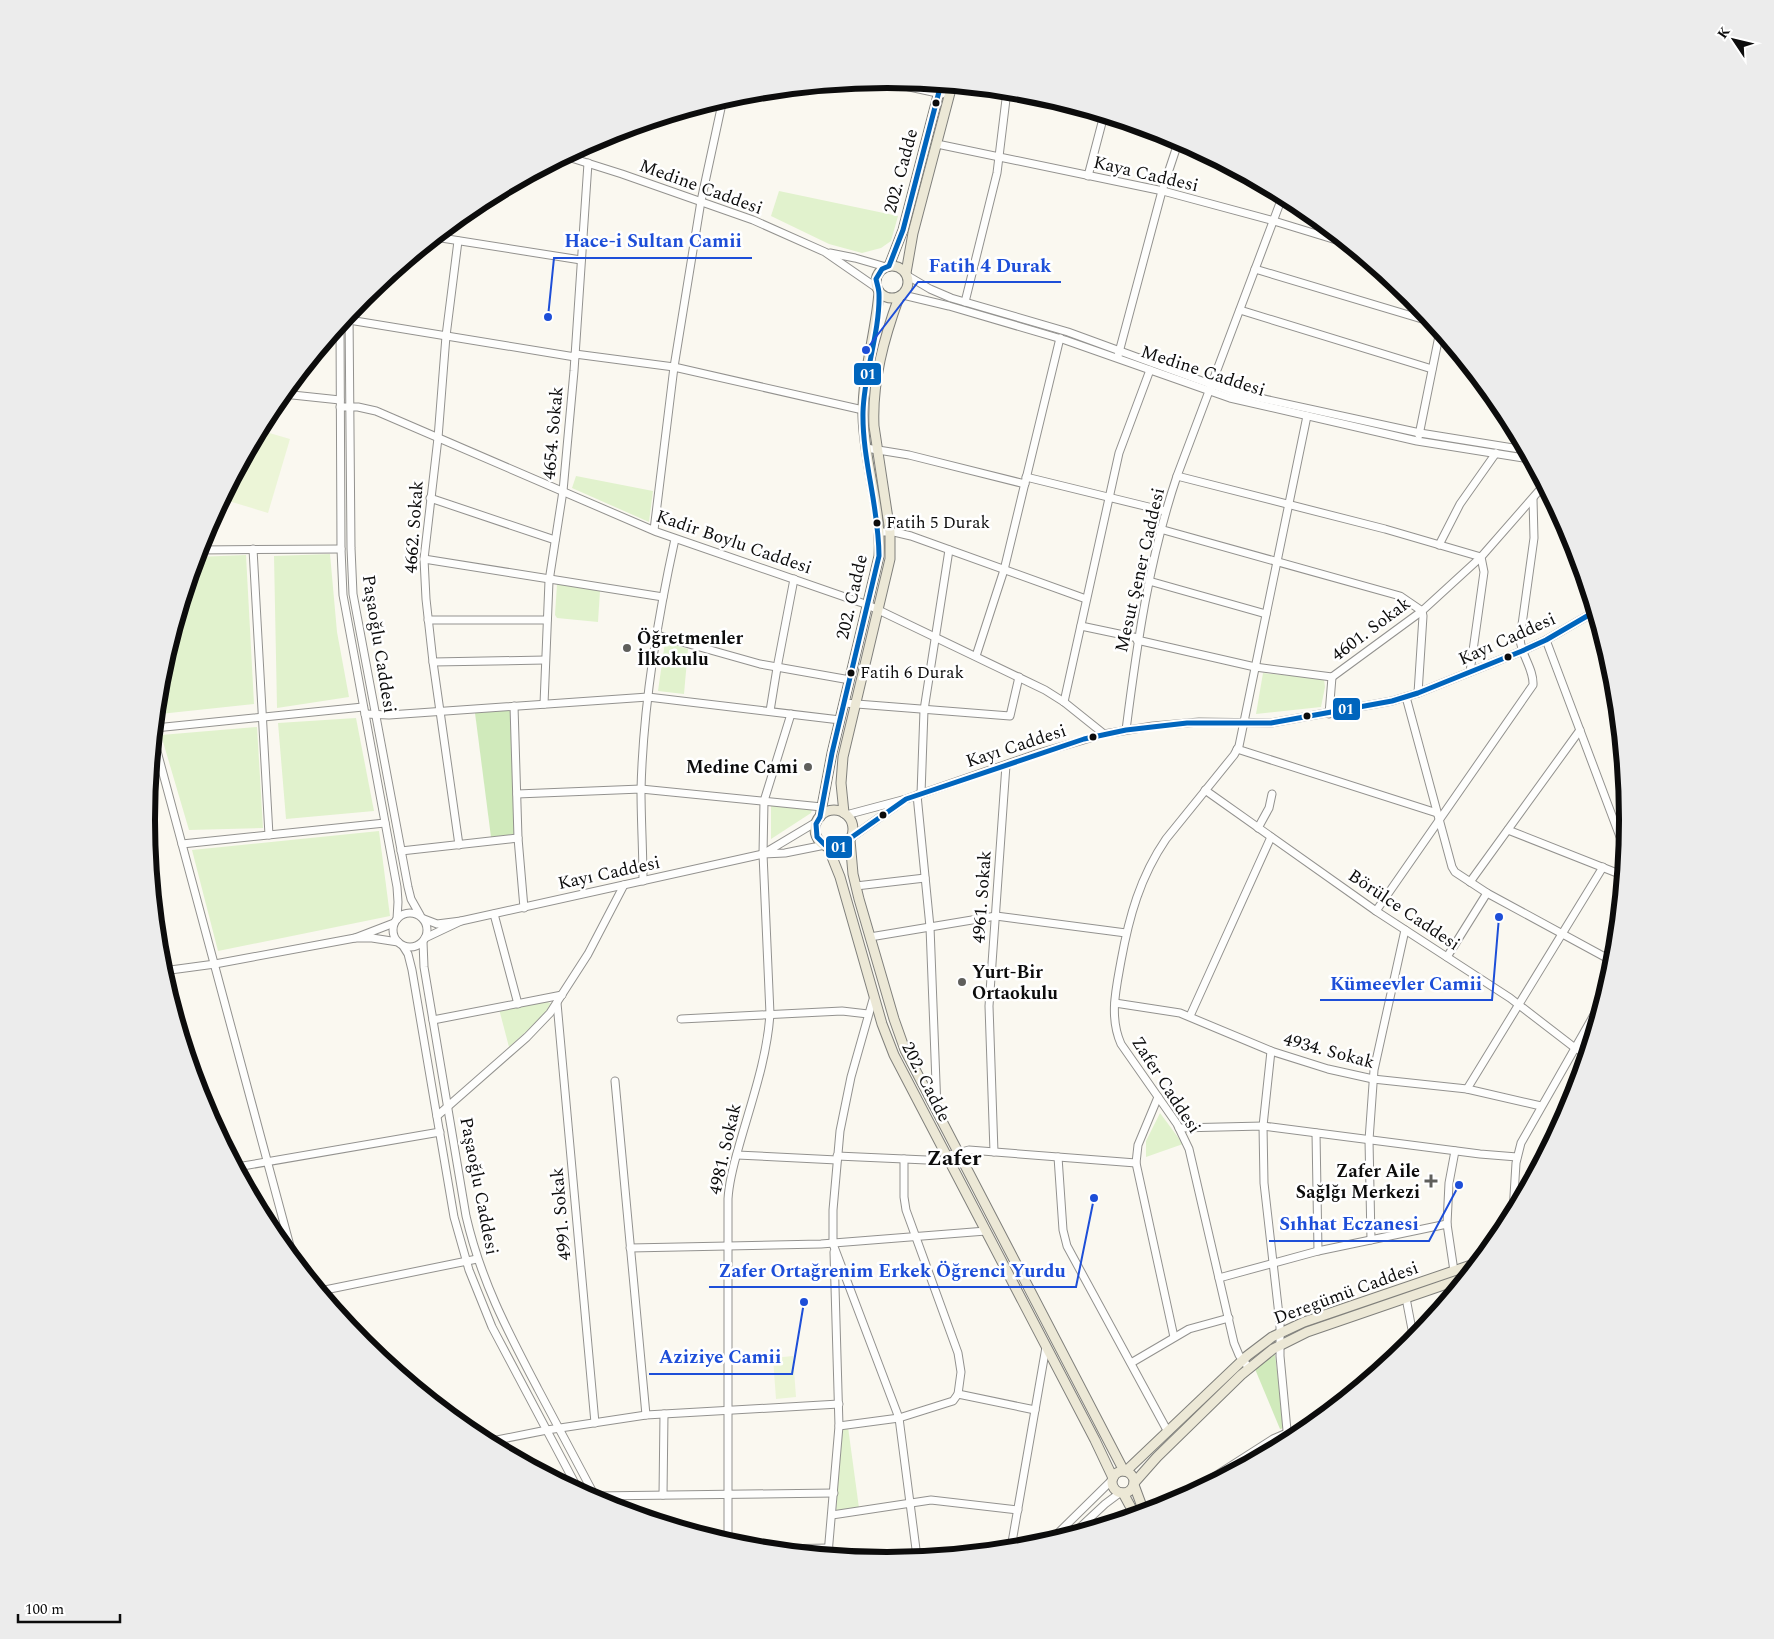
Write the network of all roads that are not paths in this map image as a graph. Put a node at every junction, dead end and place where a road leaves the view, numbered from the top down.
1 (940, 89) edge
2 (941, 90) edge
3 (950, 91) edge
4 (949, 95) junction
5 (1006, 98) edge
6 (721, 107) edge
7 (1103, 120) edge
8 (937, 144) junction
9 (1177, 147) edge
10 (575, 157) edge
11 (1000, 157) junction
12 (588, 163) junction
13 (1088, 176) junction
14 (1162, 191) junction
15 (701, 201) junction
16 (1280, 203) edge
17 (1274, 221) junction
18 (442, 238) edge
19 (1333, 239) edge
20 (458, 241) junction
21 (825, 252) junction
22 (581, 260) junction
23 (887, 266) junction
24 (1256, 269) junction
25 (907, 274) junction
26 (878, 290) junction
27 (901, 296) junction
28 (965, 302) junction
29 (1240, 310) junction
30 (355, 317) edge
31 (1420, 318) edge
32 (349, 324) edge
33 (340, 334) edge
34 (446, 336) junction
35 (1060, 338) junction
36 (1438, 339) edge
37 (1118, 355) junction
38 (575, 356) junction
39 (674, 367) junction
40 (1432, 369) junction
41 (1150, 370) junction
42 (1210, 388) junction
43 (291, 395) edge
44 (340, 403) junction
45 (350, 407) junction
46 (863, 410) junction
47 (1307, 416) junction
48 (1419, 437) junction
49 (438, 438) junction
50 (866, 448) junction
51 (877, 449) junction
52 (1518, 449) edge
53 (1496, 453) junction
54 (1523, 458) edge
55 (1177, 476) junction
56 (1025, 480) junction
57 (1540, 490) edge
58 (563, 492) junction
59 (1108, 497) junction
60 (430, 498) junction
61 (1533, 499) junction
62 (1289, 504) junction
63 (1165, 511) junction
64 (1160, 529) junction
65 (654, 530) junction
66 (879, 532) junction
67 (890, 532) junction
68 (675, 538) junction
69 (555, 540) junction
70 (1439, 545) junction
71 (252, 549) junction
72 (341, 549) junction
73 (207, 550) edge
74 (949, 550) junction
75 (1481, 557) junction
76 (424, 559) junction
77 (1277, 562) junction
78 (1004, 570) junction
79 (549, 579) junction
80 (794, 579) junction
81 (1149, 581) junction
82 (663, 597) junction
83 (1086, 600) junction
84 (868, 605) junction
85 (878, 609) junction
86 (1422, 611) junction
87 (1266, 614) junction
88 (1589, 615) edge
89 (428, 620) junction
90 (547, 620) junction
91 (1081, 626) junction
92 (657, 635) junction
93 (936, 637) junction
94 (1138, 639) junction
95 (1546, 640) junction
96 (1522, 651) junction
97 (976, 656) junction
98 (545, 660) junction
99 (433, 662) junction
100 (1255, 667) junction
101 (777, 668) junction
102 (1470, 672) junction
103 (1019, 677) junction
104 (1332, 677) junction
105 (850, 680) junction
106 (1418, 693) junction
107 (648, 697) junction
108 (1406, 697) junction
109 (1064, 702) junction
110 (844, 703) junction
111 (544, 704) junction
112 (855, 704) junction
113 (514, 706) junction
114 (924, 710) junction
115 (364, 711) junction
116 (770, 711) junction
117 (440, 712) junction
118 (792, 714) junction
119 (1329, 714) junction
120 (376, 715) junction
121 (262, 718) junction
122 (840, 720) junction
123 (1244, 724) junction
124 (161, 727) edge
125 (1126, 730) junction
126 (1580, 730) junction
127 (1104, 734) junction
128 (1237, 749) junction
129 (158, 756) edge
130 (1006, 765) junction
131 (642, 790) junction
132 (1205, 790) junction
133 (517, 794) junction
134 (1272, 794) dead end
135 (919, 795) junction
136 (906, 799) junction
137 (764, 801) junction
138 (822, 807) junction
139 (845, 814) junction
140 (1438, 817) junction
141 (819, 819) junction
142 (385, 823) junction
143 (1258, 828) junction
144 (1508, 830) junction
145 (1618, 833) edge
146 (270, 835) junction
147 (1271, 837) junction
148 (518, 838) junction
149 (851, 838) junction
150 (182, 844) junction
151 (458, 845) junction
152 (827, 846) junction
153 (402, 851) junction
154 (763, 854) junction
155 (1603, 867) junction
156 (1617, 872) edge
157 (925, 878) junction
158 (643, 881) junction
159 (1470, 882) junction
160 (624, 885) junction
161 (856, 886) junction
162 (1487, 893) junction
163 (524, 908) junction
164 (1376, 911) junction
165 (494, 914) junction
166 (996, 916) junction
167 (422, 917) junction
168 (396, 921) junction
169 (461, 921) junction
170 (930, 927) junction
171 (1405, 930) junction
172 (1126, 933) junction
173 (1562, 934) junction
174 (870, 937) junction
175 (355, 938) junction
176 (424, 940) junction
177 (400, 944) junction
178 (1447, 957) junction
179 (1606, 958) edge
180 (215, 964) junction
181 (171, 970) edge
182 (562, 995) junction
183 (874, 996) junction
184 (557, 1003) junction
185 (1115, 1003) junction
186 (518, 1004) junction
187 (1518, 1004) junction
188 (770, 1014) junction
189 (868, 1014) junction
190 (1190, 1016) junction
191 (681, 1019) dead end
192 (433, 1020) junction
193 (1591, 1020) edge
194 (1574, 1048) junction
195 (1271, 1051) junction
196 (1581, 1052) edge
197 (1373, 1079) junction
198 (615, 1081) dead end
199 (1467, 1089) junction
200 (1158, 1097) junction
201 (1541, 1106) junction
202 (448, 1107) junction
203 (937, 1112) junction
204 (437, 1116) junction
205 (1263, 1126) junction
206 (1179, 1128) junction
207 (440, 1132) junction
208 (1316, 1133) junction
209 (1369, 1140) junction
210 (1455, 1151) junction
211 (958, 1152) junction
212 (994, 1152) junction
213 (737, 1155) junction
214 (1058, 1157) junction
215 (1517, 1157) junction
216 (837, 1158) junction
217 (947, 1158) junction
218 (904, 1159) junction
219 (267, 1162) junction
220 (1136, 1163) junction
221 (243, 1166) edge
222 (1514, 1197) edge
223 (1447, 1224) junction
224 (986, 1232) junction
225 (915, 1236) junction
226 (288, 1240) edge
227 (1371, 1240) junction
228 (833, 1244) junction
229 (726, 1247) junction
230 (630, 1248) junction
231 (1318, 1251) junction
232 (477, 1260) junction
233 (466, 1262) junction
234 (1272, 1264) junction
235 (1467, 1267) edge
236 (1454, 1271) junction
237 (1219, 1278) junction
238 (1454, 1281) edge
239 (327, 1290) edge
240 (1406, 1298) junction
241 (1228, 1318) junction
242 (1412, 1329) edge
243 (1280, 1332) junction
244 (1174, 1337) junction
245 (1280, 1345) junction
246 (1046, 1347) junction
247 (1243, 1360) junction
248 (1130, 1363) junction
249 (1249, 1368) junction
250 (958, 1394) junction
251 (839, 1404) junction
252 (728, 1410) junction
253 (1035, 1410) junction
254 (664, 1414) junction
255 (646, 1415) junction
256 (899, 1418) junction
257 (595, 1423) junction
258 (839, 1426) junction
259 (559, 1428) junction
260 (547, 1430) junction
261 (1168, 1432) junction
262 (1288, 1432) edge
263 (499, 1440) edge
264 (1274, 1440) edge
265 (1236, 1462) edge
266 (1124, 1471) junction
267 (1113, 1479) junction
268 (574, 1481) edge
269 (1134, 1484) junction
270 (591, 1489) edge
271 (1122, 1492) junction
272 (834, 1493) junction
273 (728, 1494) junction
274 (664, 1495) junction
275 (611, 1497) edge
276 (910, 1503) junction
277 (1142, 1506) edge
278 (1132, 1509) edge
279 (1018, 1510) junction
280 (832, 1516) junction
281 (1083, 1525) edge
282 (1060, 1531) edge
283 (728, 1534) edge
284 (1012, 1540) edge
285 (828, 1549) edge
286 (915, 1551) edge

1 - 23 main road, 202. Cadde
2 - 4 street
3 - 4 main road, 202. Cadde
4 - 8 main road, 202. Cadde
5 - 11 street
6 - 15 street
7 - 13 street
8 - 11 street, Kaya Caddesi
8 - 25 main road, 202. Cadde
9 - 14 street
10 - 12 street, Medine Caddesi
11 - 13 street, Kaya Caddesi
11 - 28 street
12 - 15 street, Medine Caddesi
12 - 22 street, 4654. Sokak
13 - 14 street, Kaya Caddesi
14 - 17 street, Kaya Caddesi
14 - 37 street
15 - 21 street, Medine Caddesi
15 - 39 street
16 - 17 street, Mesut Şener Caddesi
17 - 19 street, Kaya Caddesi
17 - 24 street, Mesut Şener Caddesi
18 - 20 street
20 - 22 street
20 - 34 street, 4662. Sokak
21 - 23 street, Medine Caddesi
21 - 26 street, Medine Caddesi
22 - 38 street, 4654. Sokak
23 - 25 main road
23 - 26 main road
24 - 29 street, Mesut Şener Caddesi
24 - 31 street
25 - 27 main road
25 - 28 street, Medine Caddesi
26 - 27 main road
26 - 46 main road, 202. Cadde
27 - 35 street, Medine Caddesi
27 - 51 main road, 202. Cadde
28 - 37 street, Medine Caddesi
29 - 40 street
29 - 42 street, Mesut Şener Caddesi
30 - 34 street
32 - 45 street, Paşaoğlu Caddesi
33 - 44 street, Paşaoğlu Caddesi
34 - 38 street
34 - 49 street, 4662. Sokak
35 - 37 street, Medine Caddesi
35 - 56 street
36 - 40 street
37 - 41 street, Medine Caddesi
37 - 42 street, Medine Caddesi
38 - 39 street
38 - 58 street, 4654. Sokak
39 - 46 street
39 - 65 street
40 - 48 street
41 - 42 street, Medine Caddesi
41 - 59 street
42 - 47 street, Medine Caddesi
42 - 48 street, Medine Caddesi
42 - 55 street, Mesut Şener Caddesi
43 - 44 street, Kadir Boylu Caddesi
44 - 45 street, Kadir Boylu Caddesi
44 - 72 street, Paşaoğlu Caddesi
45 - 49 street, Kadir Boylu Caddesi
45 - 120 street, Paşaoğlu Caddesi
46 - 50 main road, 202. Cadde
47 - 48 street, Medine Caddesi
47 - 62 street, Zafer Caddesi
48 - 52 street, Medine Caddesi
48 - 53 street, Medine Caddesi
49 - 58 street, Kadir Boylu Caddesi
49 - 60 street, 4662. Sokak
50 - 51 street
50 - 66 main road, 202. Cadde
51 - 56 street
51 - 67 main road, 202. Cadde
53 - 54 street, Medine Caddesi
53 - 70 street
55 - 62 street
55 - 63 street, Mesut Şener Caddesi
56 - 59 street
56 - 78 street
57 - 61 street, 4601. Sokak
58 - 65 street, Kadir Boylu Caddesi
58 - 69 street, 4654. Sokak
59 - 63 street
59 - 83 street
60 - 69 street
60 - 76 street, 4662. Sokak
61 - 75 street, 4601. Sokak
61 - 96 street
62 - 70 street
62 - 77 street, Zafer Caddesi
63 - 64 street, Mesut Şener Caddesi
64 - 77 street
64 - 81 street, Mesut Şener Caddesi
65 - 68 street, Kadir Boylu Caddesi
66 - 67 street
66 - 84 main road, 202. Cadde
67 - 74 street
67 - 85 main road, 202. Cadde
68 - 80 street, Kadir Boylu Caddesi
68 - 82 street
69 - 79 street, 4654. Sokak
70 - 75 street
71 - 72 street
71 - 73 street
71 - 121 street
72 - 115 street, Paşaoğlu Caddesi
74 - 78 street
74 - 93 street
75 - 86 street, 4601. Sokak
75 - 102 street
76 - 79 street
76 - 89 street, 4662. Sokak
77 - 86 street
77 - 87 street, Zafer Caddesi
78 - 83 street
78 - 97 street
79 - 82 street
79 - 90 street, 4654. Sokak
80 - 84 street, Kadir Boylu Caddesi
80 - 101 street
81 - 87 street
81 - 94 street, Mesut Şener Caddesi
82 - 92 street
83 - 91 street
84 - 85 street, Kadir Boylu Caddesi
84 - 105 main road, 202. Cadde
85 - 93 street, Kadir Boylu Caddesi
85 - 112 main road, 202. Cadde
86 - 104 street, 4601. Sokak
86 - 106 street
87 - 100 street, Zafer Caddesi
88 - 95 street, Kayı Caddesi
89 - 90 street
89 - 99 street, 4662. Sokak
90 - 98 street, 4654. Sokak
91 - 94 street, 4601. Sokak
91 - 109 street
92 - 101 street
92 - 107 street
93 - 97 street, Kadir Boylu Caddesi
93 - 114 street
94 - 100 street, 4601. Sokak
94 - 125 street, Mesut Şener Caddesi
95 - 96 street, Kayı Caddesi
95 - 126 street
96 - 102 street, Kayı Caddesi
96 - 140 street
97 - 103 street, Kadir Boylu Caddesi
98 - 99 street
98 - 111 street, 4654. Sokak
99 - 117 street, 4662. Sokak
100 - 104 street, 4601. Sokak
100 - 123 street, Zafer Caddesi
101 - 105 street
101 - 116 street
102 - 106 street, Kayı Caddesi
103 - 109 street, Kadir Boylu Caddesi
103 - 114 street
104 - 119 street
105 - 110 main road, 202. Cadde
106 - 108 street, Kayı Caddesi
107 - 111 street
107 - 116 street
107 - 131 street
108 - 119 street, Kayı Caddesi
108 - 140 street
109 - 127 street, Kadir Boylu Caddesi
110 - 112 street
110 - 122 main road, 202. Cadde
111 - 113 street
112 - 114 street
112 - 139 main road, 202. Cadde
113 - 117 street
113 - 133 street
114 - 135 street
115 - 120 street
115 - 121 street
115 - 142 street, Paşaoğlu Caddesi
116 - 118 street
117 - 120 street
117 - 151 street, 4662. Sokak
118 - 122 street
118 - 137 street, 4981. Sokak
119 - 123 street, Kayı Caddesi
120 - 153 street, Paşaoğlu Caddesi
121 - 124 street
121 - 146 street
122 - 138 main road, 202. Cadde
123 - 125 street, Kayı Caddesi
123 - 128 street, Zafer Caddesi
125 - 127 street, Kayı Caddesi
126 - 144 street
126 - 145 street
127 - 130 street, Kayı Caddesi
128 - 132 street, Zafer Caddesi
128 - 140 street
129 - 150 street
130 - 135 street, Kayı Caddesi
130 - 166 street, 4961. Sokak
131 - 133 street
131 - 137 street
131 - 158 street
132 - 143 street, Börülce Caddesi
132 - 172 street, Zafer Caddesi
133 - 148 street
134 - 143 street
135 - 136 street, Kayı Caddesi
135 - 157 street
136 - 139 street, Kayı Caddesi
136 - 149 street, Kayı Caddesi
137 - 138 street
137 - 154 street, 4981. Sokak
138 - 141 main road, 202. Cadde
139 - 141 main road
139 - 149 main road
140 - 159 street
140 - 164 street
141 - 152 main road
141 - 154 street, Kayı Caddesi
142 - 146 street
142 - 168 street, Paşaoğlu Caddesi
143 - 147 street, Börülce Caddesi
144 - 155 street
144 - 159 street
146 - 150 street
147 - 164 street, Börülce Caddesi
147 - 190 street
148 - 151 street
148 - 163 street
149 - 152 main road
149 - 161 main road, 202. Cadde
150 - 180 street
151 - 153 street
152 - 154 street, Kayı Caddesi
152 - 183 main road, 202. Cadde
153 - 167 street, Paşaoğlu Caddesi
154 - 158 street, Kayı Caddesi
154 - 188 street, 4981. Sokak
155 - 156 street
155 - 173 street
157 - 161 street
157 - 170 street
158 - 160 street, Kayı Caddesi
159 - 162 street
160 - 163 street, Kayı Caddesi
160 - 182 street
161 - 174 main road, 202. Cadde
162 - 173 street
162 - 178 street
163 - 165 street, Kayı Caddesi
164 - 171 street, Börülce Caddesi
165 - 169 street, Kayı Caddesi
165 - 186 street
166 - 170 street
166 - 172 street
166 - 212 street, 4961. Sokak
167 - 168 street
167 - 169 street, Kayı Caddesi
167 - 176 street
168 - 175 street
168 - 177 street
169 - 176 street, Kayı Caddesi
170 - 174 street
170 - 203 street
171 - 178 street, Börülce Caddesi
171 - 197 street
172 - 185 street, Zafer Caddesi
173 - 179 street
173 - 187 street
174 - 203 main road, 202. Cadde
175 - 177 street
175 - 180 street
176 - 177 street
176 - 192 street, Paşaoğlu Caddesi
177 - 204 street, Paşaoğlu Caddesi
178 - 187 street, Börülce Caddesi
180 - 181 street
180 - 219 street
182 - 184 street
182 - 186 street
183 - 189 street
183 - 217 main road, 202. Cadde
184 - 202 street
184 - 257 street, 4991. Sokak
185 - 190 street, 4934. Sokak
185 - 200 street, Zafer Caddesi
186 - 192 street
187 - 194 street, Börülce Caddesi
187 - 199 street
188 - 189 street
188 - 191 street
188 - 213 street, 4981. Sokak
189 - 216 street
190 - 195 street, 4934. Sokak
192 - 202 street, Paşaoğlu Caddesi
193 - 194 street
194 - 196 street, Börülce Caddesi
194 - 201 street
195 - 197 street, 4934. Sokak
195 - 205 street
197 - 199 street, 4934. Sokak
197 - 209 street
198 - 230 street
199 - 201 street, 4934. Sokak
200 - 206 street, Zafer Caddesi
200 - 220 street
201 - 215 street
202 - 204 street
202 - 232 street, Paşaoğlu Caddesi
203 - 211 main road, 202. Cadde
204 - 207 street, Paşaoğlu Caddesi
205 - 206 street
205 - 208 street
205 - 234 street
206 - 237 street, Zafer Caddesi
207 - 219 street
207 - 233 street, Paşaoğlu Caddesi
208 - 209 street
208 - 231 street
209 - 210 street
209 - 227 street
210 - 215 street
210 - 223 street
211 - 212 street
211 - 217 street
211 - 266 main road, 202. Cadde
212 - 214 street
213 - 216 street
213 - 229 street, 4981. Sokak
214 - 220 street
214 - 248 street
215 - 222 street
216 - 218 street
216 - 228 street
217 - 218 street
217 - 224 main road, 202. Cadde
218 - 225 street
219 - 221 street
219 - 226 street
220 - 244 street
223 - 227 street
223 - 236 street
224 - 225 street
224 - 246 main road, 202. Cadde
225 - 228 street
225 - 250 street
227 - 231 street
228 - 229 street
228 - 251 street
228 - 256 street
229 - 230 street
229 - 252 street, 4981. Sokak
230 - 255 street
231 - 234 street
232 - 233 street
232 - 259 street, Paşaoğlu Caddesi
233 - 239 street
233 - 260 street, Paşaoğlu Caddesi
234 - 237 street
234 - 243 street
235 - 236 main road, Deregümü Caddesi
236 - 243 main road, Deregümü Caddesi
237 - 241 street, Zafer Caddesi
238 - 240 main road, Deregümü Caddesi
240 - 242 street
240 - 245 main road, Deregümü Caddesi
241 - 244 street
241 - 247 street, Zafer Caddesi
243 - 245 street
243 - 247 main road, Deregümü Caddesi
244 - 248 street
245 - 249 main road, Deregümü Caddesi
245 - 262 street
246 - 253 street
246 - 267 main road, 202. Cadde
247 - 249 street, Zafer Caddesi
247 - 261 main road, Deregümü Caddesi
248 - 261 street
249 - 269 main road, Deregümü Caddesi
250 - 253 street
250 - 256 street
251 - 252 street
251 - 258 street
252 - 254 street
252 - 273 street, 4981. Sokak
253 - 279 street
254 - 255 street
254 - 274 street
255 - 257 street
256 - 258 street
256 - 276 street
257 - 259 street
258 - 272 street
259 - 260 street
259 - 270 street, Paşaoğlu Caddesi
260 - 263 street
260 - 268 street, Paşaoğlu Caddesi
261 - 266 main road, Deregümü Caddesi
264 - 265 street
266 - 267 main road
266 - 269 main road
267 - 271 main road
267 - 282 street
269 - 271 main road
269 - 277 main road
271 - 278 main road
271 - 281 street
272 - 273 street
272 - 280 street
273 - 274 street
273 - 283 street, 4981. Sokak
274 - 275 street
276 - 279 street
276 - 280 street
276 - 286 street
279 - 284 street
280 - 285 street

